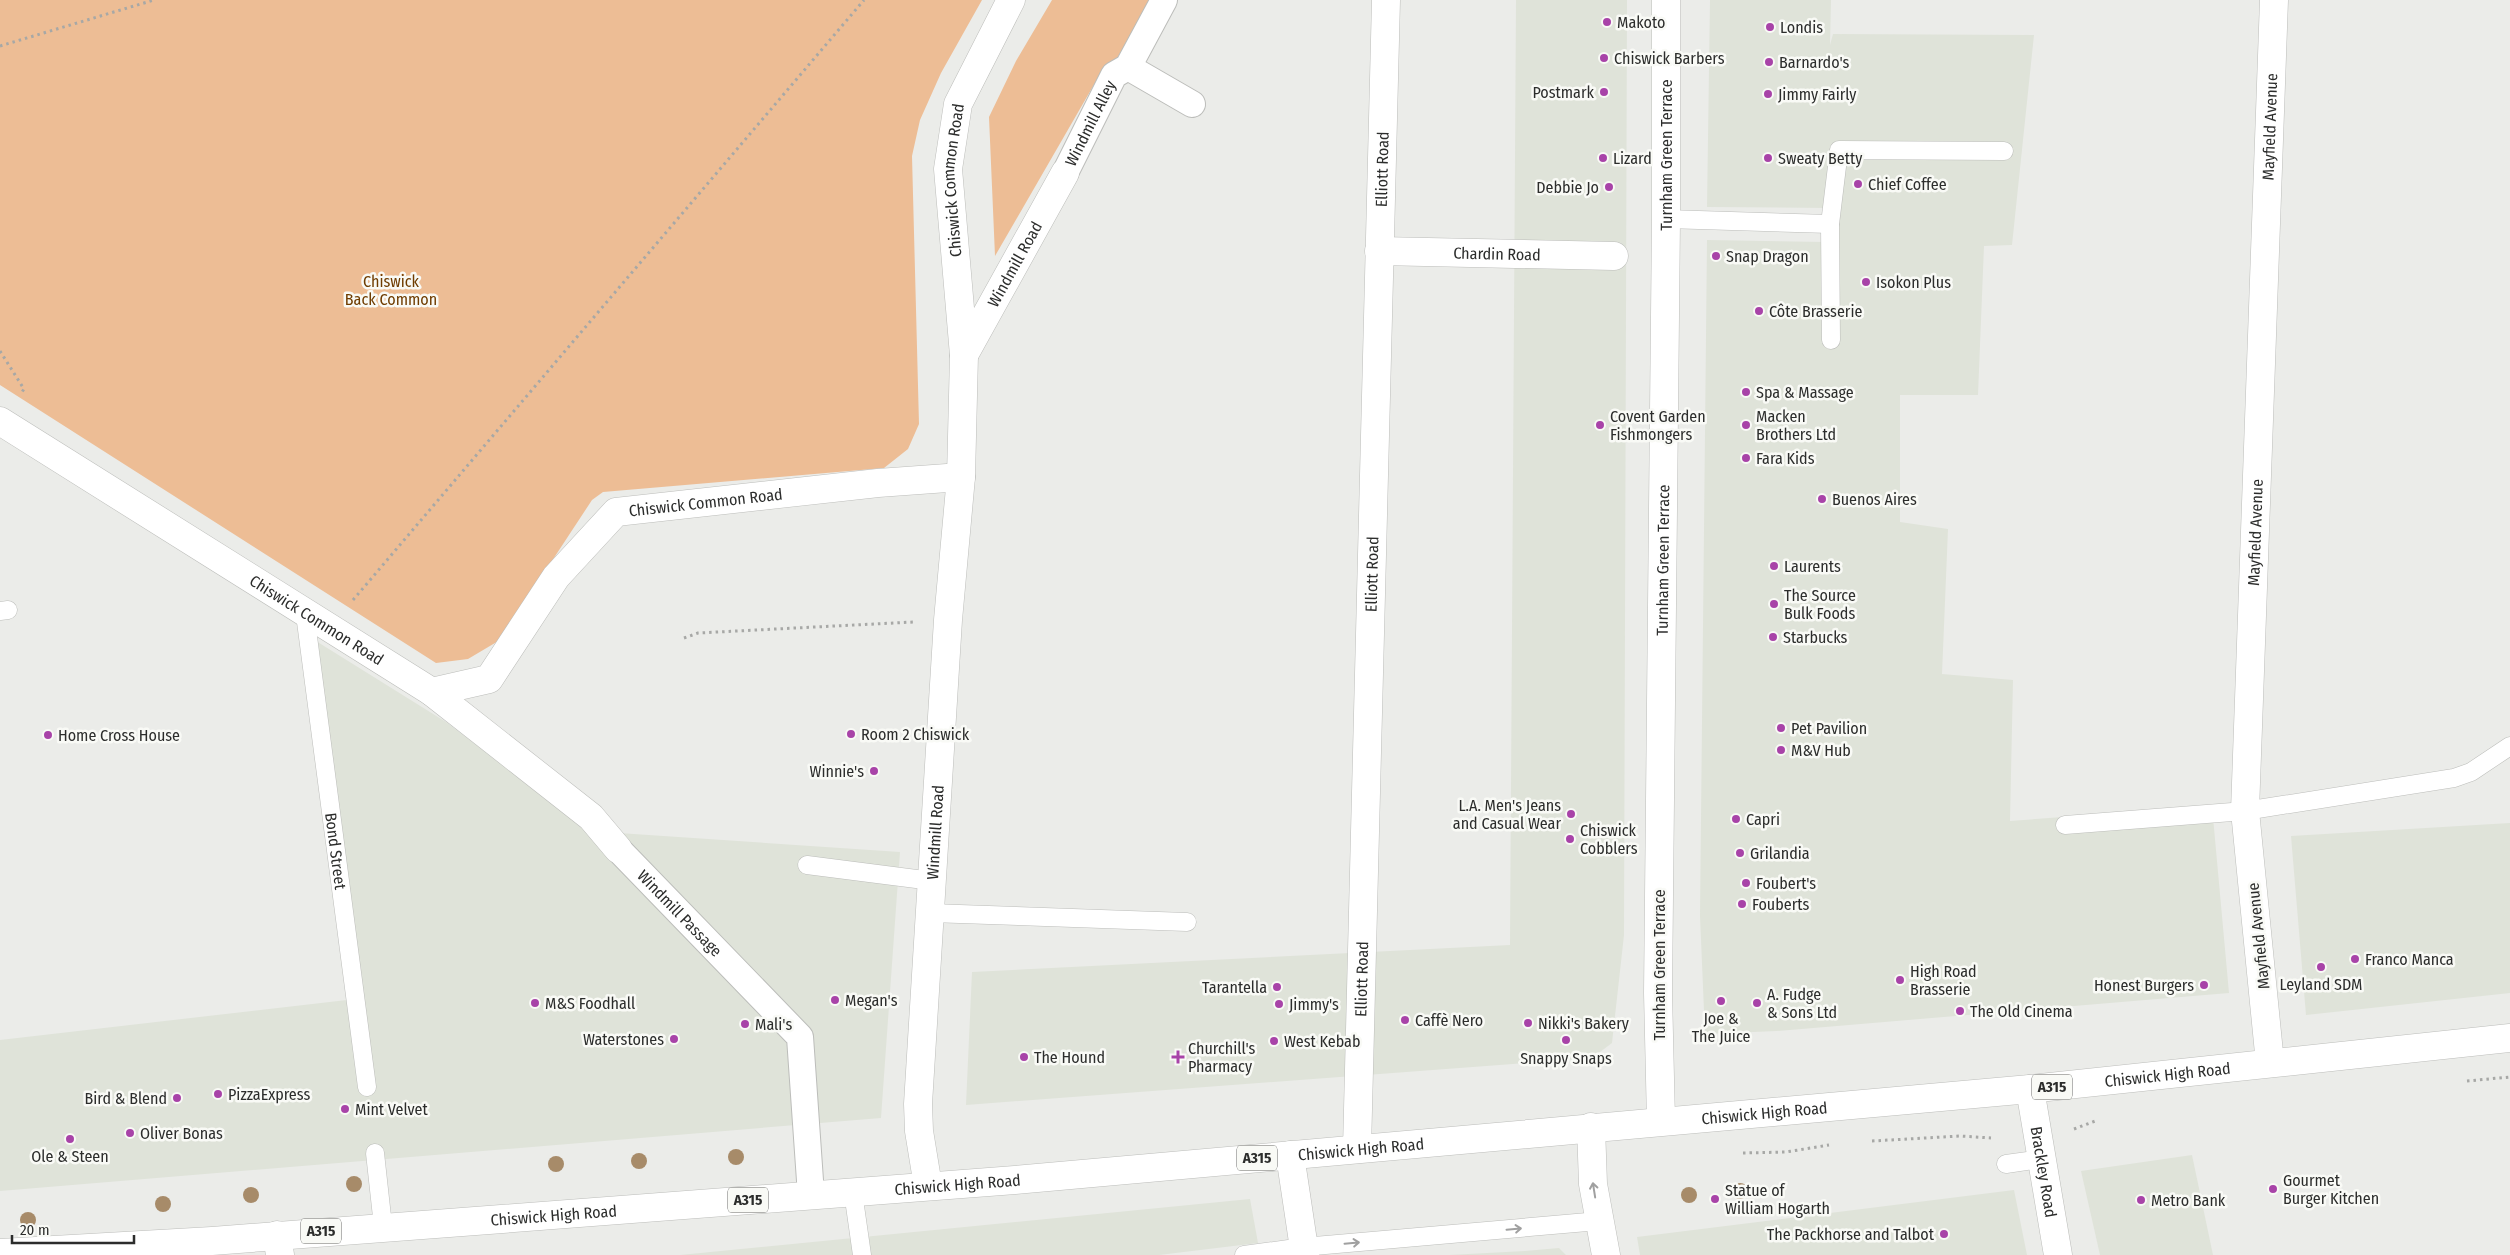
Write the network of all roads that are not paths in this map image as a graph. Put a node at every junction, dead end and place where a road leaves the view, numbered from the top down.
1 (1011, 0) edge
2 (1164, 0) edge
3 (1386, 0) edge
4 (1666, 0) edge
5 (2274, 0) edge
6 (1128, 67) junction
7 (1192, 104) dead end
8 (2004, 151) dead end
9 (1065, 173) joint
10 (1666, 219) junction
11 (1830, 224) junction
12 (1379, 251) junction
13 (1614, 256) dead end
14 (1831, 340) dead end
15 (964, 355) junction
16 (0, 421) edge
17 (961, 477) junction
18 (305, 614) junction
19 (432, 692) junction
20 (2510, 746) edge
21 (2245, 811) junction
22 (2064, 825) dead end
23 (618, 849) joint
24 (808, 865) dead end
25 (932, 881) junction
26 (930, 913) junction
27 (1187, 922) dead end
28 (2510, 1038) edge
29 (2270, 1063) junction
30 (367, 1087) dead end
31 (2030, 1089) junction
32 (1661, 1121) junction
33 (1591, 1127) junction
34 (1357, 1149) junction
35 (375, 1153) dead end
36 (1290, 1155) junction
37 (2042, 1159) junction
38 (2006, 1164) dead end
39 (928, 1186) junction
40 (853, 1192) junction
41 (811, 1195) junction
42 (1599, 1221) junction
43 (383, 1226) junction
44 (278, 1245) edge
45 (1304, 1251) edge
46 (0, 1254) edge
47 (862, 1255) edge
48 (1244, 1255) edge
49 (1606, 1255) edge
50 (2058, 1255) edge

1 - 15 street, Chiswick Common Road
2 - 6 street, Windmill Alley
3 - 12 street, Elliott Road
4 - 10 street, Turnham Green Terrace
5 - 21 street, Mayfield Avenue
6 - 7 street
6 - 9 street, Windmill Alley
8 - 11 lane
9 - 15 street, Windmill Road
10 - 11 lane
10 - 32 street, Turnham Green Terrace
11 - 14 lane
12 - 13 street, Chardin Road
12 - 34 street, Elliott Road
15 - 17 street, Chiswick Common Road
16 - 18 street, Chiswick Common Road
17 - 19 street, Chiswick Common Road
17 - 25 street, Windmill Road
18 - 19 street, Chiswick Common Road
18 - 30 lane, Bond Street
19 - 23 street, Windmill Passage
20 - 21 lane
21 - 22 lane
21 - 29 street, Mayfield Avenue
23 - 41 street, Windmill Passage
24 - 25 lane
25 - 26 street, Windmill Road
26 - 27 lane
26 - 39 street, Windmill Road
28 - 29 street, Chiswick High Road / A315
29 - 31 street, Chiswick High Road / A315
31 - 32 street, Chiswick High Road / A315
31 - 37 street, Brackley Road
32 - 33 street, Chiswick High Road / A315
33 - 34 street, Chiswick High Road / A315
42 -> 33 street
34 - 36 street, Chiswick High Road / A315
35 - 43 lane
36 - 39 street, Chiswick High Road / A315
36 - 45 street
37 - 38 lane
37 - 50 street, Brackley Road
39 - 40 street, Chiswick High Road / A315
40 - 41 street, Chiswick High Road / A315
40 - 47 lane
41 - 43 street, Chiswick High Road / A315
45 -> 42 lane
42 - 49 street
43 - 44 street, Chiswick High Road / A315
44 - 46 street, Chiswick High Road / A315
45 - 48 lane

